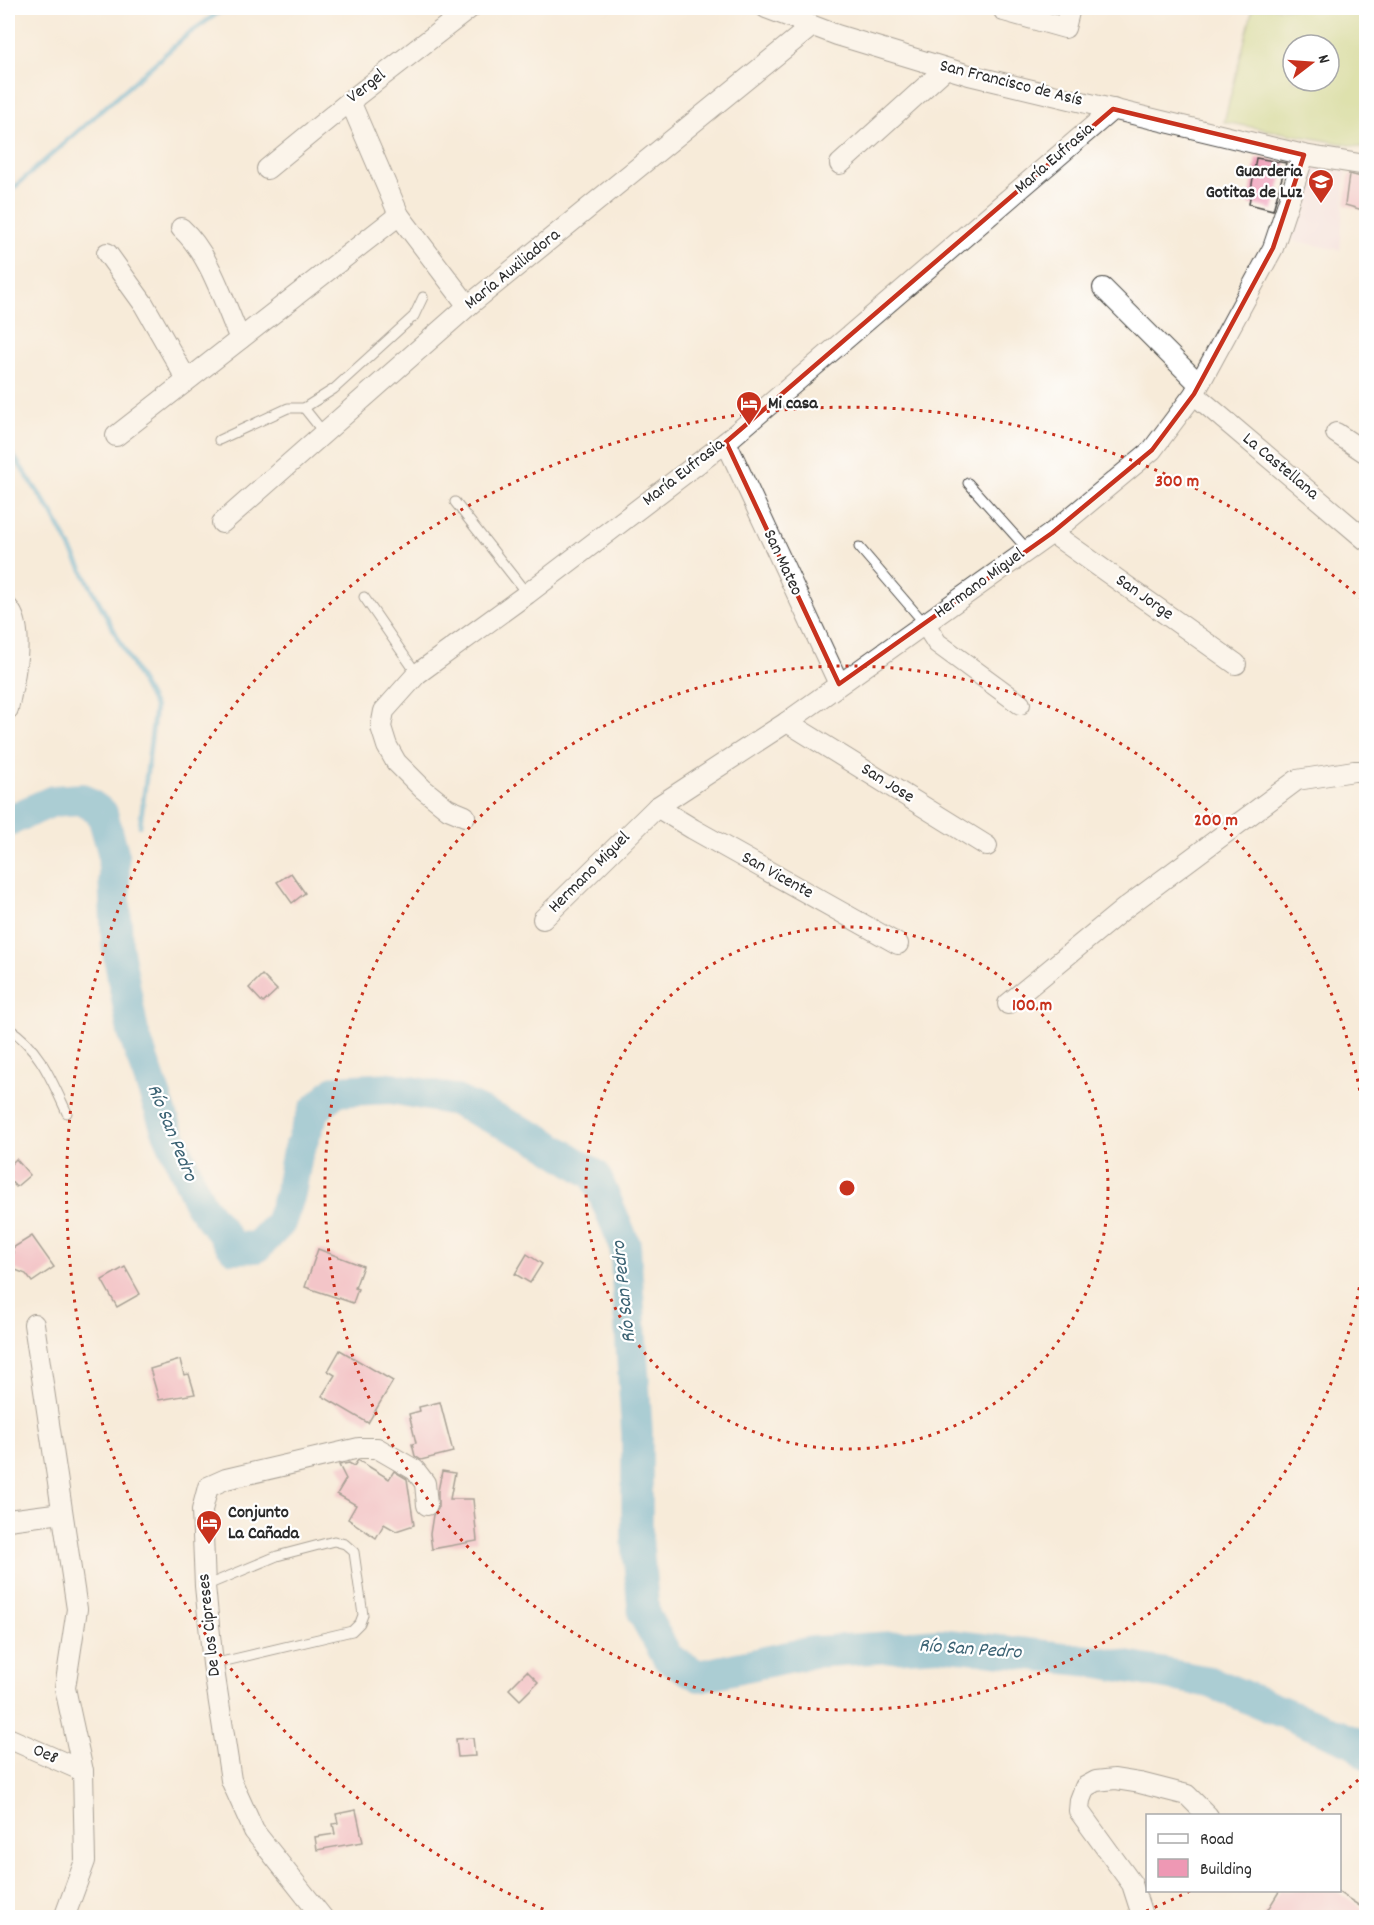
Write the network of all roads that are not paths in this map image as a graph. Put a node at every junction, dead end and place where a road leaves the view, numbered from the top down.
1 (470, 8) edge
2 (766, 8) edge
3 (1005, 8) edge
4 (1070, 8) edge
5 (812, 26) junction
6 (945, 69) junction
7 (350, 100) junction
8 (1113, 109) junction
9 (1304, 155) junction
10 (840, 164) dead end
11 (1366, 165) edge
12 (267, 169) dead end
13 (399, 215) junction
14 (181, 228) dead end
15 (106, 253) dead end
16 (1103, 288) dead end
17 (423, 297) dead end
18 (468, 306) junction
19 (240, 339) junction
20 (187, 380) junction
21 (1196, 389) junction
22 (304, 408) junction
23 (324, 433) junction
24 (1336, 433) dead end
25 (116, 435) dead end
26 (219, 440) dead end
27 (726, 442) junction
28 (1366, 453) edge
29 (968, 483) dead end
30 (455, 501) dead end
31 (222, 523) dead end
32 (1052, 533) junction
33 (1366, 540) edge
34 (859, 548) dead end
35 (1027, 549) junction
36 (526, 594) junction
37 (364, 597) dead end
38 (8, 608) edge
39 (925, 624) junction
40 (1236, 664) dead end
41 (417, 674) junction
42 (839, 684) junction
43 (1020, 705) dead end
44 (8, 709) edge
45 (787, 722) junction
46 (1366, 771) edge
47 (657, 807) junction
48 (465, 816) dead end
49 (987, 846) dead end
50 (543, 919) dead end
51 (898, 944) dead end
52 (1008, 1004) dead end
53 (8, 1028) edge
54 (67, 1113) dead end
55 (34, 1324) dead end
56 (427, 1504) dead end
57 (62, 1513) junction
58 (8, 1520) edge
59 (205, 1586) junction
60 (213, 1664) junction
61 (8, 1738) edge
62 (83, 1771) junction
63 (1207, 1814) edge
64 (64, 1917) edge
65 (323, 1917) edge
66 (1143, 1917) edge

1 - 7 street, Vergel
2 - 5 street, San Francisco de Asís
3 - 4 street
5 - 6 street, San Francisco de Asís
5 - 18 street, María Auxiliadora
6 - 8 street, San Francisco de Asís
6 - 10 street
7 - 12 street, Vergel
7 - 13 street
8 - 9 street, San Francisco de Asís
8 - 27 street, María Eufrasia
9 - 11 street, San Francisco de Asís
9 - 21 street, Hermano Miguel
13 - 18 street
13 - 19 street
14 - 19 street
15 - 20 street
16 - 21 street, La Castellana
17 - 22 lane
18 - 23 street, María Auxiliadora
19 - 20 street
20 - 25 street
21 - 32 street, Hermano Miguel
21 - 33 street, La Castellana
22 - 23 lane
22 - 26 lane
23 - 31 street, María Auxiliadora
24 - 28 street
27 - 36 street, María Eufrasia
27 - 42 street, San Mateo
29 - 35 lane
30 - 36 lane
32 - 35 street, Hermano Miguel
32 - 40 street, San Jorge
34 - 39 lane
35 - 39 street, Hermano Miguel
36 - 41 street, María Eufrasia
37 - 41 lane
38 - 44 street
39 - 42 street, Hermano Miguel
39 - 43 street
41 - 48 street, María Eufrasia
42 - 45 street, Hermano Miguel
45 - 47 street, Hermano Miguel
45 - 49 street, San Jose
46 - 52 street
47 - 50 street, Hermano Miguel
47 - 51 street, San Vicente
53 - 54 lane
55 - 57 street
56 - 59 street, De los Cipreses
57 - 58 street
57 - 62 street
59 - 60 street, De los Cipreses
59 - 60 lane
60 - 65 street, De los Cipreses
61 - 62 street, Oe8
62 - 64 street
63 - 66 street

